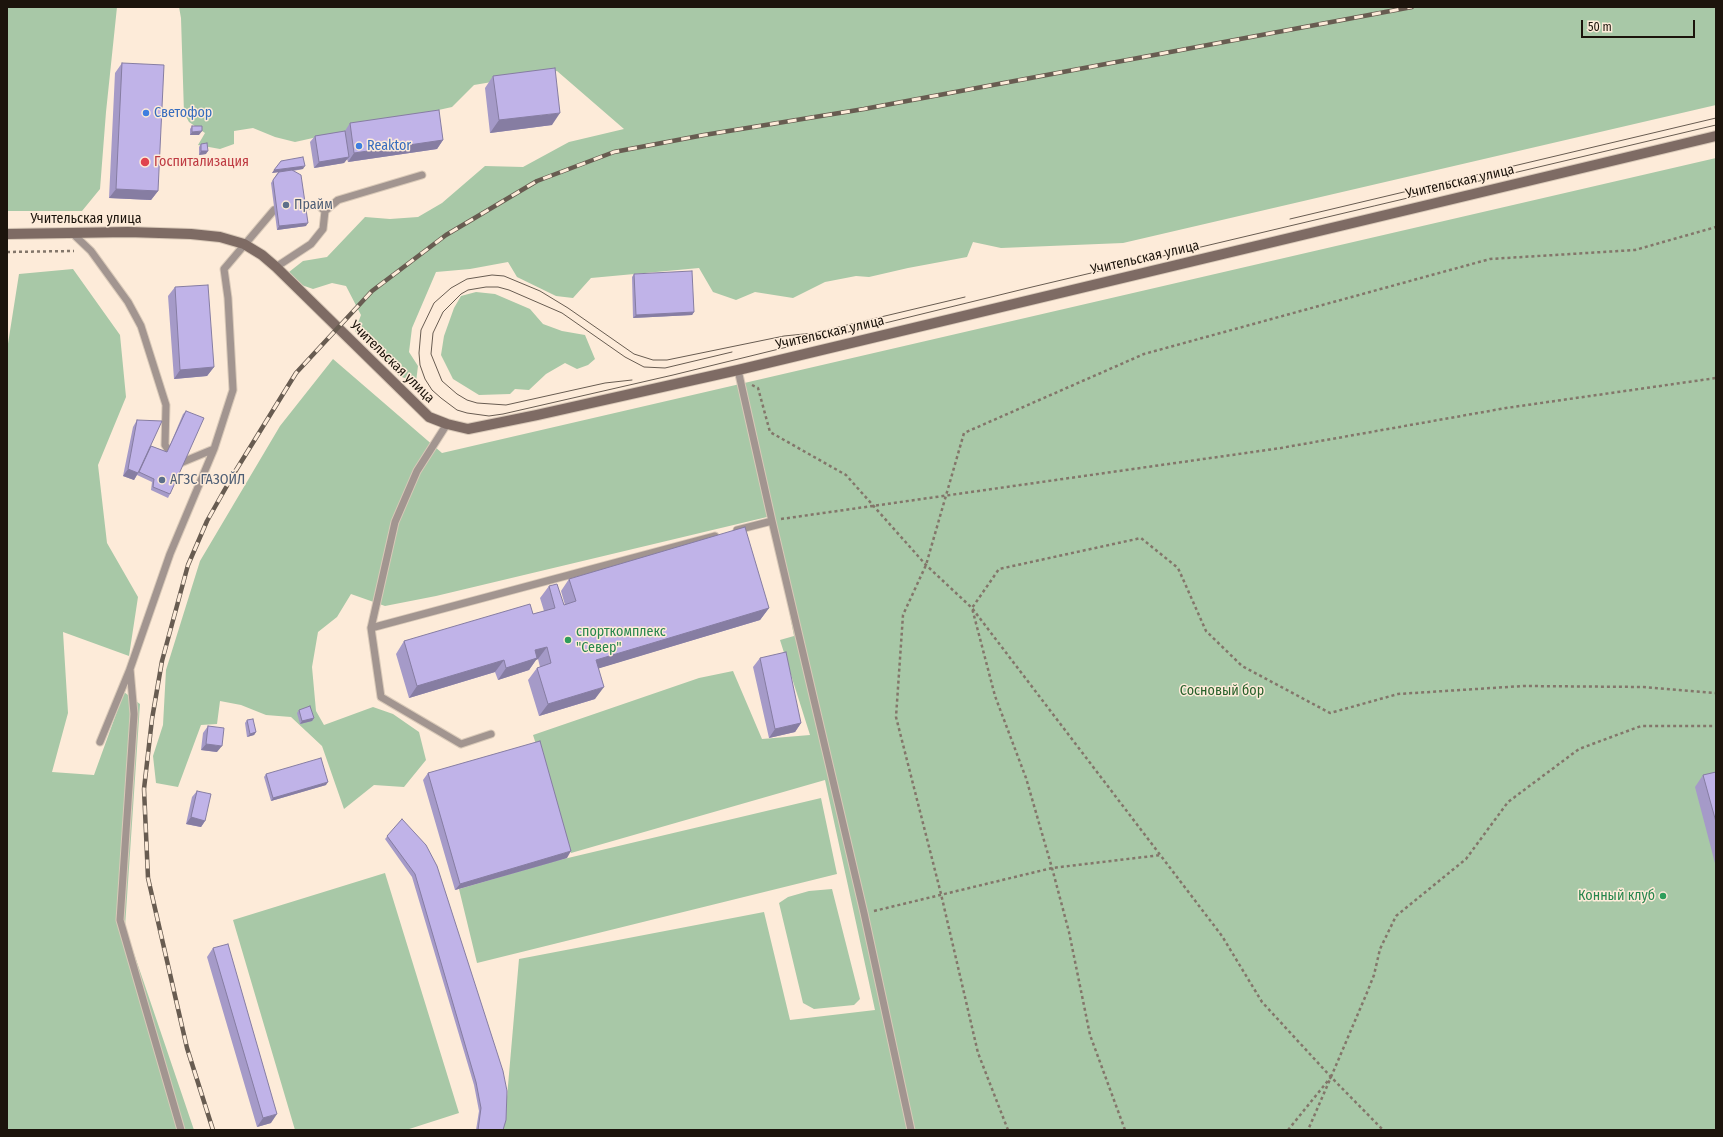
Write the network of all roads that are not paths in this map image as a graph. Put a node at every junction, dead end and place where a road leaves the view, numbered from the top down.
1 (1716, 136) edge
2 (422, 175) dead end
3 (303, 206) edge
4 (274, 210) dead end
5 (325, 211) junction
6 (71, 232) junction
7 (7, 234) edge
8 (244, 244) junction
9 (276, 267) junction
10 (738, 370) junction
11 (447, 424) junction
12 (214, 450) junction
13 (772, 521) junction
14 (730, 532) edge
15 (723, 534) edge
16 (372, 628) junction
17 (130, 669) junction
18 (491, 734) dead end
19 (100, 742) dead end
20 (182, 1130) edge
21 (911, 1130) edge

1 - 10 main road, Учительская улица
2 - 5 lane
3 - 5 lane
4 - 8 lane
5 - 9 lane
6 - 7 main road, Учительская улица
6 - 8 main road, Учительская улица
6 - 12 lane
8 - 9 main road, Учительская улица
8 - 12 lane
9 - 11 main road, Учительская улица
10 - 11 main road, Учительская улица
10 - 13 lane
11 - 16 lane
12 - 17 lane
13 - 14 lane
13 - 21 lane
15 - 16 lane
16 - 18 lane
17 - 19 lane
17 - 20 lane

